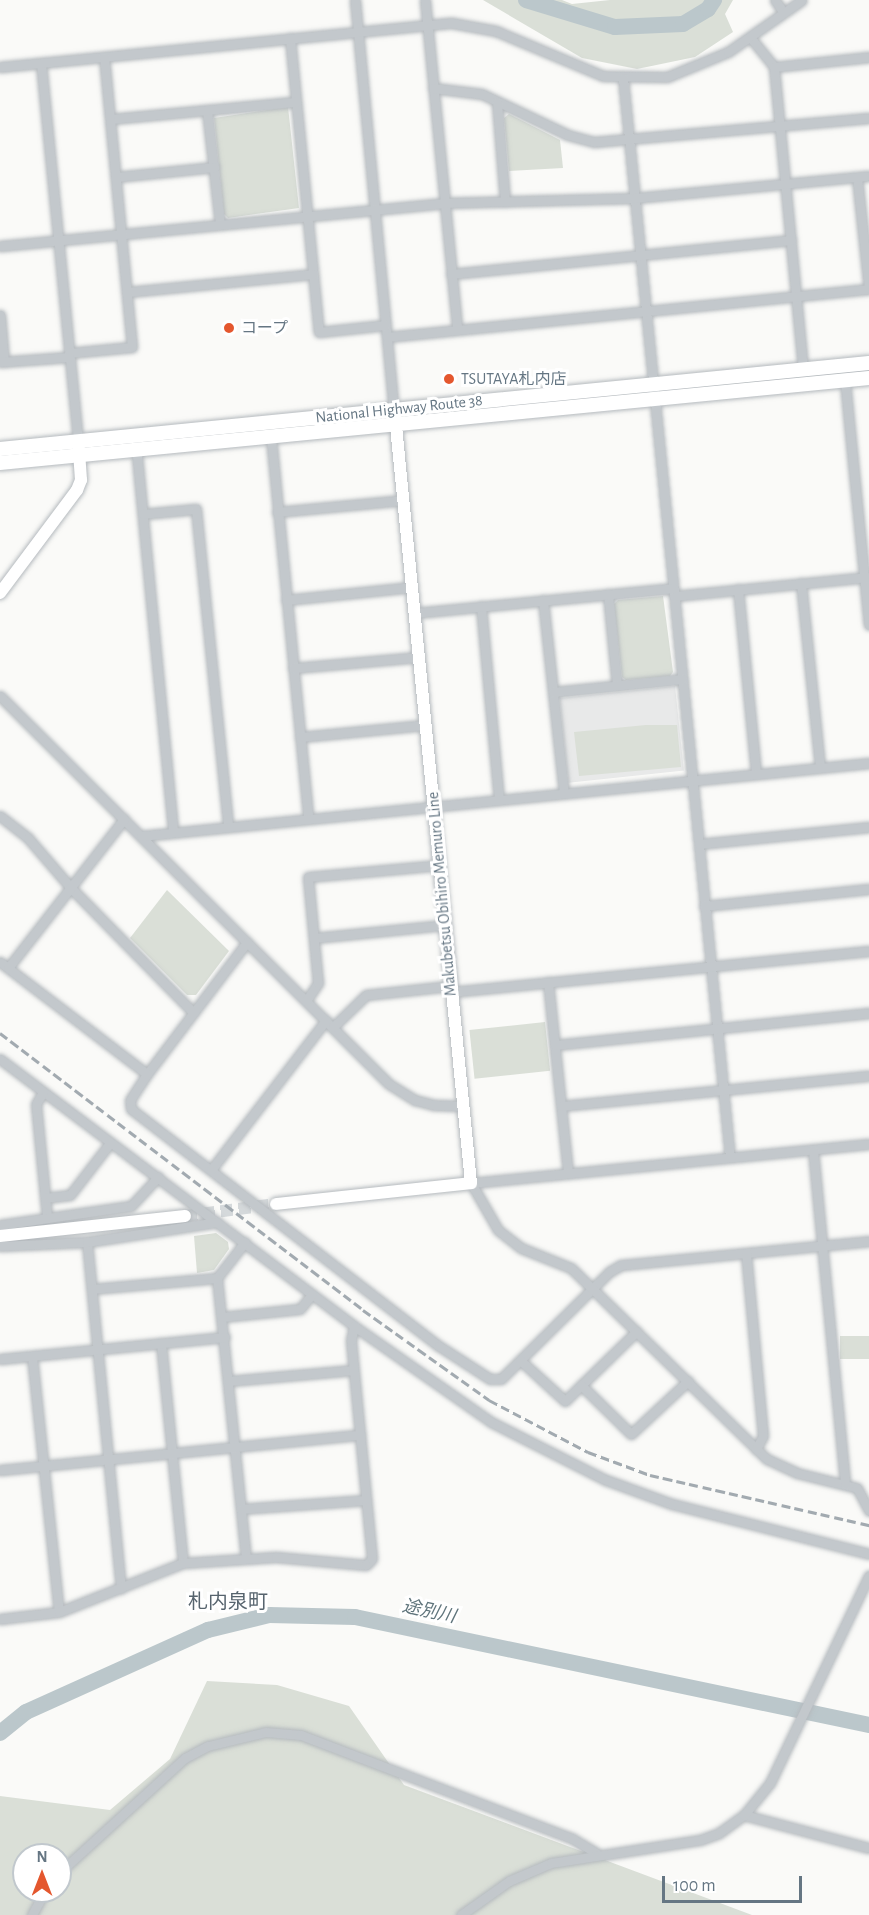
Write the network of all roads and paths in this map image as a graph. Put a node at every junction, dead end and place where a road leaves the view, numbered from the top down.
1 (355, 0) edge
2 (425, 0) edge
3 (775, 0) edge
4 (802, 0) edge
5 (783, 12) junction
6 (428, 24) junction
7 (358, 32) junction
8 (750, 37) junction
9 (290, 38) junction
10 (104, 57) junction
11 (869, 57) edge
12 (41, 63) junction
13 (0, 67) edge
14 (774, 67) junction
15 (623, 78) junction
16 (434, 88) junction
17 (296, 102) junction
18 (497, 102) junction
19 (207, 110) junction
20 (869, 118) edge
21 (111, 119) junction
22 (780, 127) junction
23 (629, 141) junction
24 (213, 167) junction
25 (869, 176) edge
26 (116, 177) junction
27 (857, 177) junction
28 (786, 183) junction
29 (636, 198) junction
30 (505, 202) junction
31 (444, 203) junction
32 (376, 209) junction
33 (307, 216) junction
34 (220, 224) junction
35 (122, 234) junction
36 (791, 240) junction
37 (59, 241) junction
38 (0, 246) edge
39 (641, 255) junction
40 (313, 274) junction
41 (451, 274) junction
42 (869, 289) edge
43 (128, 292) junction
44 (796, 296) junction
45 (646, 312) junction
46 (0, 315) edge
47 (386, 325) junction
48 (457, 329) junction
49 (387, 337) junction
50 (69, 355) junction
51 (2, 362) edge
52 (869, 363) edge
53 (803, 370) junction
54 (869, 378) edge
55 (845, 381) junction
56 (653, 384) junction
57 (655, 401) junction
58 (394, 409) junction
59 (396, 425) junction
60 (271, 437) junction
61 (78, 441) junction
62 (136, 442) junction
63 (0, 449) edge
64 (79, 455) junction
65 (0, 463) edge
66 (404, 500) junction
67 (277, 512) junction
68 (143, 514) junction
69 (867, 577) edge
70 (801, 583) junction
71 (412, 587) junction
72 (738, 590) junction
73 (674, 592) junction
74 (0, 593) edge
75 (609, 594) junction
76 (286, 600) junction
77 (543, 600) junction
78 (481, 606) junction
79 (415, 613) junction
80 (869, 625) edge
81 (418, 657) junction
82 (293, 668) junction
83 (682, 679) junction
84 (617, 686) junction
85 (553, 692) junction
86 (2, 702) edge
87 (425, 725) junction
88 (300, 737) junction
89 (869, 763) edge
90 (820, 768) junction
91 (756, 773) junction
92 (692, 780) junction
93 (564, 792) junction
94 (499, 799) junction
95 (433, 805) junction
96 (0, 816) edge
97 (308, 817) junction
98 (124, 819) junction
99 (228, 825) junction
100 (869, 827) edge
101 (173, 831) junction
102 (141, 836) junction
103 (699, 844) junction
104 (440, 865) junction
105 (71, 888) junction
106 (869, 889) edge
107 (704, 906) junction
108 (445, 925) junction
109 (314, 938) junction
110 (247, 942) junction
111 (869, 951) edge
112 (0, 962) edge
113 (711, 966) junction
114 (8, 968) junction
115 (548, 982) junction
116 (451, 989) junction
117 (306, 1001) junction
118 (194, 1013) junction
119 (869, 1013) edge
120 (330, 1024) junction
121 (716, 1028) junction
122 (555, 1045) junction
123 (0, 1059) edge
124 (147, 1074) junction
125 (869, 1076) edge
126 (722, 1090) junction
127 (43, 1092) junction
128 (462, 1106) junction
129 (561, 1106) junction
130 (110, 1143) junction
131 (869, 1144) edge
132 (813, 1150) junction
133 (730, 1157) junction
134 (211, 1170) junction
135 (568, 1173) junction
136 (158, 1177) junction
137 (471, 1183) junction
138 (45, 1198) junction
139 (276, 1204) tunnel mouth
140 (47, 1216) junction
141 (185, 1216) tunnel mouth
142 (217, 1222) junction
143 (0, 1225) edge
144 (0, 1236) edge
145 (869, 1240) edge
146 (87, 1242) junction
147 (245, 1242) junction
148 (0, 1246) edge
149 (821, 1246) junction
150 (746, 1253) junction
151 (217, 1278) junction
152 (593, 1287) junction
153 (92, 1289) junction
154 (312, 1294) junction
155 (222, 1317) junction
156 (354, 1326) junction
157 (637, 1331) junction
158 (225, 1337) junction
159 (161, 1343) junction
160 (97, 1350) junction
161 (32, 1356) junction
162 (0, 1359) edge
163 (520, 1360) junction
164 (354, 1371) junction
165 (229, 1381) junction
166 (688, 1381) junction
167 (581, 1385) junction
168 (360, 1435) junction
169 (234, 1447) junction
170 (756, 1449) junction
171 (171, 1454) junction
172 (107, 1459) junction
173 (43, 1465) junction
174 (0, 1470) edge
175 (845, 1484) junction
176 (857, 1488) junction
177 (869, 1490) edge
178 (366, 1500) junction
179 (241, 1509) junction
180 (869, 1511) edge
181 (869, 1554) edge
182 (246, 1557) junction
183 (183, 1563) junction
184 (869, 1575) edge
185 (121, 1588) junction
186 (58, 1612) junction
187 (0, 1619) edge
188 (744, 1815) junction
189 (869, 1848) edge
190 (596, 1853) junction
191 (72, 1861) edge
192 (461, 1915) edge

1 - 7 street
2 - 6 street
3 - 5 street
4 - 5 street
5 - 8 street
6 - 7 street
6 - 15 street
6 - 16 street
7 - 9 street
7 - 32 street
8 - 14 street
8 - 15 street
9 - 10 street
9 - 17 street
10 - 12 street
10 - 21 street
11 - 14 street
12 - 13 street
12 - 37 street
14 - 22 street
15 - 23 street
16 - 18 street
16 - 31 street
17 - 19 street
17 - 33 street
18 - 23 street
18 - 30 street
19 - 21 street
19 - 24 street
20 - 22 street
21 - 26 street
22 - 23 street
22 - 28 street
23 - 29 street
24 - 26 street
24 - 34 street
25 - 27 street
26 - 35 street
27 - 28 street
27 - 42 street
28 - 29 street
28 - 36 street
29 - 30 street
29 - 39 street
30 - 31 street
31 - 32 street
31 - 41 street
32 - 33 street
32 - 47 street
33 - 34 street
33 - 40 street
34 - 35 street
35 - 37 street
35 - 43 street
36 - 39 street
36 - 44 street
37 - 38 street
37 - 50 street
39 - 41 street
39 - 45 street
40 - 43 street
40 - 47 street
41 - 48 street
42 - 44 street
43 - 50 street
44 - 45 street
44 - 53 street
45 - 48 street
45 - 56 street
46 - 51 street
47 - 49 street
48 - 49 street
49 - 58 street
50 - 51 street
50 - 61 street
52 - 53 highway, National Highway Route 38
53 - 56 highway, National Highway Route 38
54 - 55 highway, National Highway Route 38
55 - 57 highway, National Highway Route 38
55 - 69 street
56 - 57 street
56 - 58 highway, National Highway Route 38
57 - 59 highway, National Highway Route 38
57 - 73 street
58 - 59 main road, Makubetsu Obihiro Memuro Line
58 - 62 highway, National Highway Route 38
59 - 60 highway, National Highway Route 38
59 - 66 main road, Makubetsu Obihiro Memuro Line
60 - 62 highway, National Highway Route 38
60 - 67 street
61 - 62 highway, National Highway Route 38
61 - 63 highway, National Highway Route 38
61 - 64 main road
62 - 64 highway, National Highway Route 38
62 - 68 street
64 - 65 highway, National Highway Route 38
64 - 74 main road
66 - 67 street
66 - 71 main road, Makubetsu Obihiro Memuro Line
67 - 76 street
68 - 99 street
68 - 101 street
69 - 70 street
69 - 80 street
70 - 72 street
70 - 90 street
71 - 76 street
71 - 79 main road, Makubetsu Obihiro Memuro Line
72 - 73 street
72 - 91 street
73 - 75 street
73 - 83 street
75 - 77 street
75 - 84 street
76 - 82 street
77 - 78 street
77 - 85 street
78 - 79 street
78 - 94 street
79 - 81 main road, Makubetsu Obihiro Memuro Line
81 - 82 street
81 - 87 main road, Makubetsu Obihiro Memuro Line
82 - 88 street
83 - 84 street
83 - 92 street
84 - 85 street
85 - 93 street
86 - 98 street
87 - 88 street
87 - 95 main road, Makubetsu Obihiro Memuro Line
88 - 97 street
89 - 90 street
90 - 91 street
91 - 92 street
92 - 93 street
92 - 103 street
93 - 94 street
94 - 95 street
95 - 97 street
95 - 104 main road, Makubetsu Obihiro Memuro Line
96 - 105 street
97 - 99 street
98 - 102 street
98 - 105 street
99 - 101 street
100 - 103 street
101 - 102 street
102 - 110 street
103 - 107 street
104 - 108 main road, Makubetsu Obihiro Memuro Line
104 - 109 street
105 - 114 street
105 - 118 street
106 - 107 street
107 - 113 street
108 - 109 street
108 - 116 main road, Makubetsu Obihiro Memuro Line
109 - 117 street
110 - 117 street
110 - 118 street
111 - 113 street
112 - 114 street
113 - 115 street
113 - 121 street
114 - 124 street
115 - 116 street
115 - 122 street
116 - 120 street
116 - 128 main road, Makubetsu Obihiro Memuro Line
117 - 120 street
118 - 124 street
119 - 121 street
120 - 128 street
120 - 134 street
121 - 122 street
121 - 126 street
122 - 129 street
123 - 127 street
124 - 134 street
125 - 126 street
126 - 129 street
126 - 133 street
127 - 130 street
127 - 138 street
128 - 137 main road, Makubetsu Obihiro Memuro Line
129 - 135 street
130 - 136 street
130 - 138 street
131 - 132 street
132 - 133 street
132 - 149 street
133 - 135 street
134 - 163 street
135 - 137 street
136 - 140 street
136 - 142 street
137 - 139 main road
137 - 152 street
138 - 140 street
140 - 143 street
141 - 144 main road
142 - 146 street
142 - 147 street
145 - 149 street
146 - 148 street
146 - 153 street
147 - 151 street
147 - 154 street
149 - 150 street
149 - 175 street
150 - 152 street
150 - 170 street
151 - 153 street
151 - 155 street
152 - 157 street
152 - 163 street
153 - 160 street
154 - 155 street
154 - 156 street
155 - 158 street
156 - 164 street
156 - 181 street
157 - 166 street
157 - 167 street
158 - 159 street
158 - 165 street
159 - 160 street
159 - 171 street
160 - 161 street
160 - 172 street
161 - 162 street
161 - 173 street
163 - 167 street
164 - 165 street
164 - 168 street
165 - 169 street
166 - 167 street
166 - 170 street
168 - 169 street
168 - 178 street
169 - 171 street
169 - 179 street
170 - 175 street
171 - 172 street
171 - 183 street
172 - 173 street
172 - 185 street
173 - 174 street
173 - 186 street
175 - 176 street
176 - 177 street
176 - 180 street
178 - 179 street
178 - 182 street
179 - 182 street
182 - 183 street
183 - 185 street
184 - 188 street
185 - 186 street
186 - 187 street
188 - 189 street
188 - 190 street
190 - 191 street
190 - 192 street

